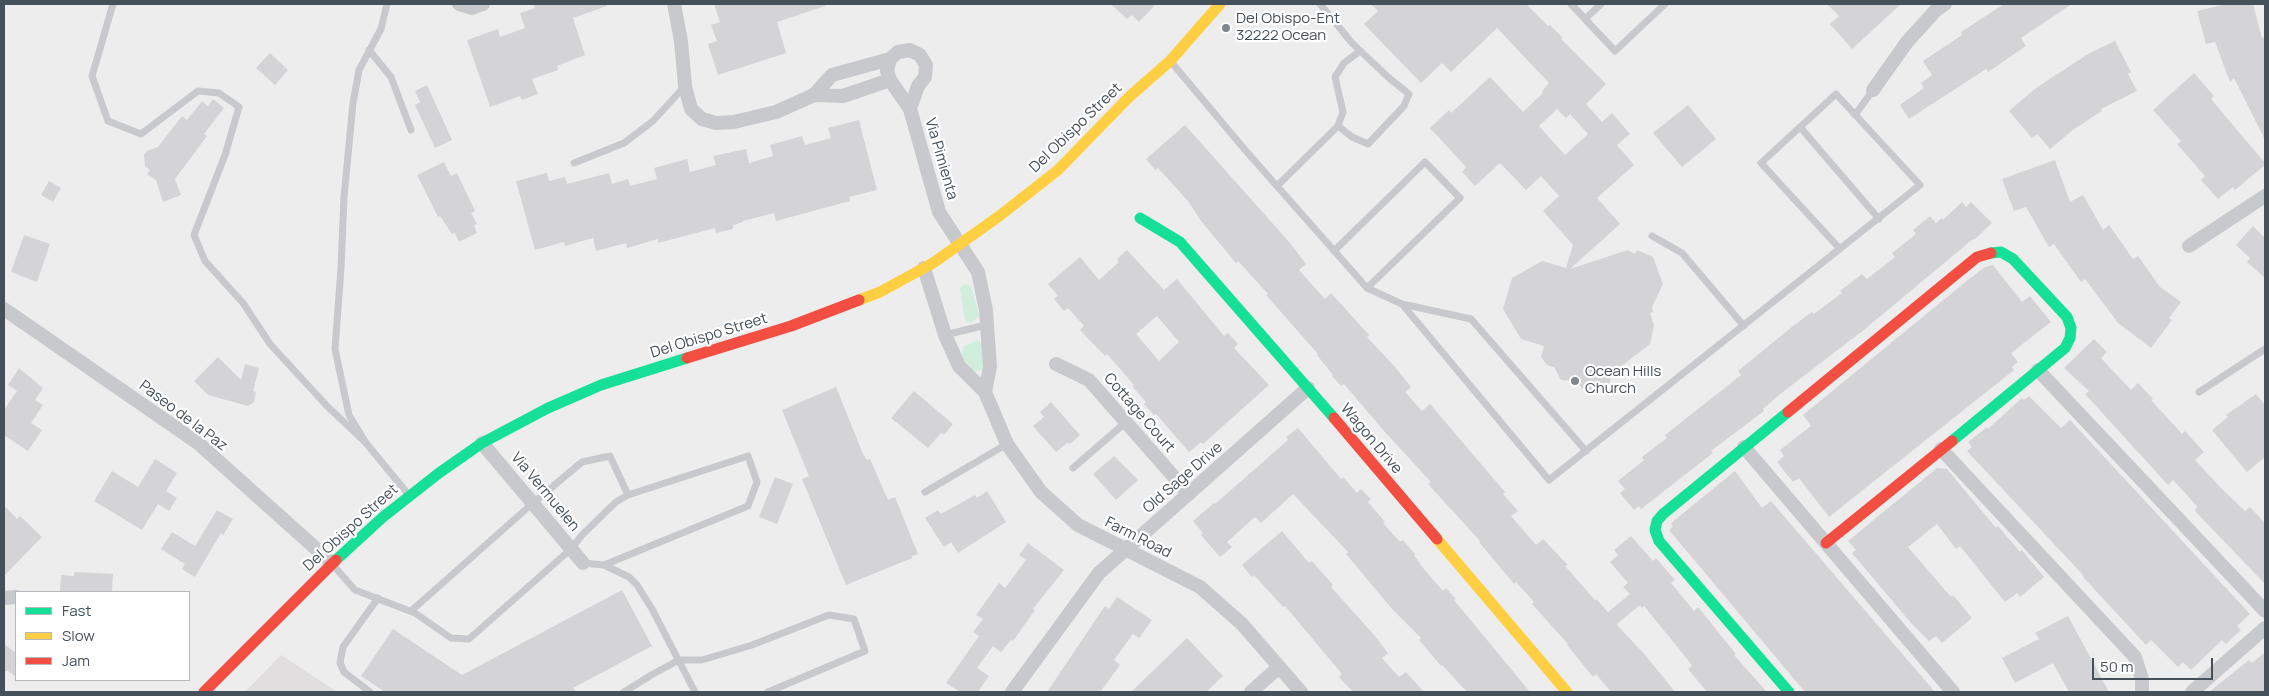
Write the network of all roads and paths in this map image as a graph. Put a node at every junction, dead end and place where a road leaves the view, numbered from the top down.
1 (113, 4) edge
2 (387, 4) edge
3 (459, 4) edge
4 (483, 4) edge
5 (674, 4) edge
6 (1220, 4) edge
7 (1320, 4) edge
8 (1571, 4) edge
9 (1601, 4) edge
10 (1665, 4) edge
11 (1937, 6) edge
12 (1585, 19) junction
13 (370, 50) junction
14 (1360, 51) junction
15 (890, 59) junction
16 (1170, 61) junction
17 (890, 80) junction
18 (684, 86) junction
19 (1873, 90) joint
20 (814, 95) junction
21 (910, 109) junction
22 (1855, 114) junction
23 (1338, 126) junction
24 (1800, 127) junction
25 (411, 130) dead end
26 (574, 163) dead end
27 (1277, 186) junction
28 (2265, 196) edge
29 (1140, 218) dead end
30 (1878, 218) junction
31 (1652, 236) dead end
32 (960, 242) junction
33 (2189, 246) dead end
34 (1840, 249) junction
35 (1334, 251) junction
36 (924, 268) junction
37 (1367, 288) junction
38 (1402, 304) junction
39 (4, 309) edge
40 (986, 325) junction
41 (1744, 326) junction
42 (946, 335) junction
43 (2265, 349) edge
44 (1056, 364) dead end
45 (2038, 370) junction
46 (1308, 388) junction
47 (986, 392) junction
48 (2199, 392) dead end
49 (1126, 422) junction
50 (482, 443) junction
51 (366, 444) junction
52 (1007, 444) junction
53 (1744, 447) junction
54 (1941, 449) junction
55 (1586, 451) junction
56 (1073, 468) dead end
57 (925, 492) dead end
58 (1189, 494) junction
59 (628, 495) junction
60 (409, 496) junction
61 (533, 503) junction
62 (1826, 542) junction
63 (571, 549) junction
64 (1125, 550) junction
65 (582, 562) joint
66 (332, 563) junction
67 (604, 565) junction
68 (378, 598) junction
69 (412, 611) junction
70 (2265, 611) edge
71 (2265, 628) edge
72 (679, 660) junction
73 (1279, 667) junction
74 (204, 692) edge
75 (370, 692) edge
76 (624, 692) edge
77 (695, 692) edge
78 (768, 692) edge
79 (1012, 692) edge
80 (1251, 692) edge
81 (1301, 692) edge
82 (1567, 692) edge
83 (1789, 692) edge
84 (1953, 692) edge
85 (2142, 692) edge
86 (2192, 692) edge

1 - 51 lane
2 - 13 lane
3 - 4 street
5 - 18 street
6 - 16 street, Del Obispo Street
7 - 14 lane
8 - 12 lane
9 - 12 lane
10 - 12 lane
11 - 19 street
13 - 25 lane
13 - 51 lane
14 - 23 lane
14 - 23 lane
15 - 17 street
15 - 20 street
15 - 21 street, Via Pimienta
16 - 27 lane
16 - 32 street, Del Obispo Street
17 - 20 street
17 - 21 street, Via Pimienta
18 - 20 street
18 - 26 lane
19 - 22 lane
21 - 32 street, Via Pimienta
22 - 24 lane
22 - 30 lane
23 - 27 lane
24 - 30 lane
24 - 34 lane
27 - 35 lane
28 - 33 street
29 - 46 street, Wagon Drive
30 - 34 lane
31 - 41 lane
32 - 36 street, Del Obispo Street
32 - 40 street
34 - 41 lane
35 - 37 lane
35 - 37 lane
36 - 42 street, Farm Road
36 - 50 street, Del Obispo Street
37 - 38 lane
38 - 55 lane
38 - 55 lane
39 - 66 street, Paseo de la Paz
40 - 42 lane
40 - 47 street
41 - 55 lane
42 - 47 street, Farm Road
43 - 48 lane
44 - 49 street, Cottage Court
45 - 53 street
45 - 54 street
45 - 70 street
46 - 58 street, Old Sage Drive
46 - 82 street, Wagon Drive
47 - 52 street, Farm Road
49 - 56 lane
49 - 58 street, Cottage Court
50 - 60 street, Del Obispo Street
50 - 61 street, Via Vermuelen
51 - 60 lane
52 - 57 lane
52 - 64 street, Farm Road
53 - 62 street
53 - 83 street
54 - 62 street
54 - 85 street
58 - 64 street, Old Sage Drive
59 - 61 lane
59 - 63 lane
59 - 67 lane
60 - 66 street, Del Obispo Street
61 - 63 street, Via Vermuelen
61 - 69 lane
62 - 84 street
63 - 65 street, Via Vermuelen
63 - 69 lane
64 - 73 street, Farm Road
64 - 79 street, Old Sage Drive
65 - 67 lane
66 - 68 lane
66 - 74 street, Del Obispo Street
67 - 72 lane
68 - 69 lane
68 - 75 lane
71 - 86 street
72 - 76 lane
72 - 77 lane
72 - 78 lane
73 - 80 street
73 - 81 street, Farm Road

